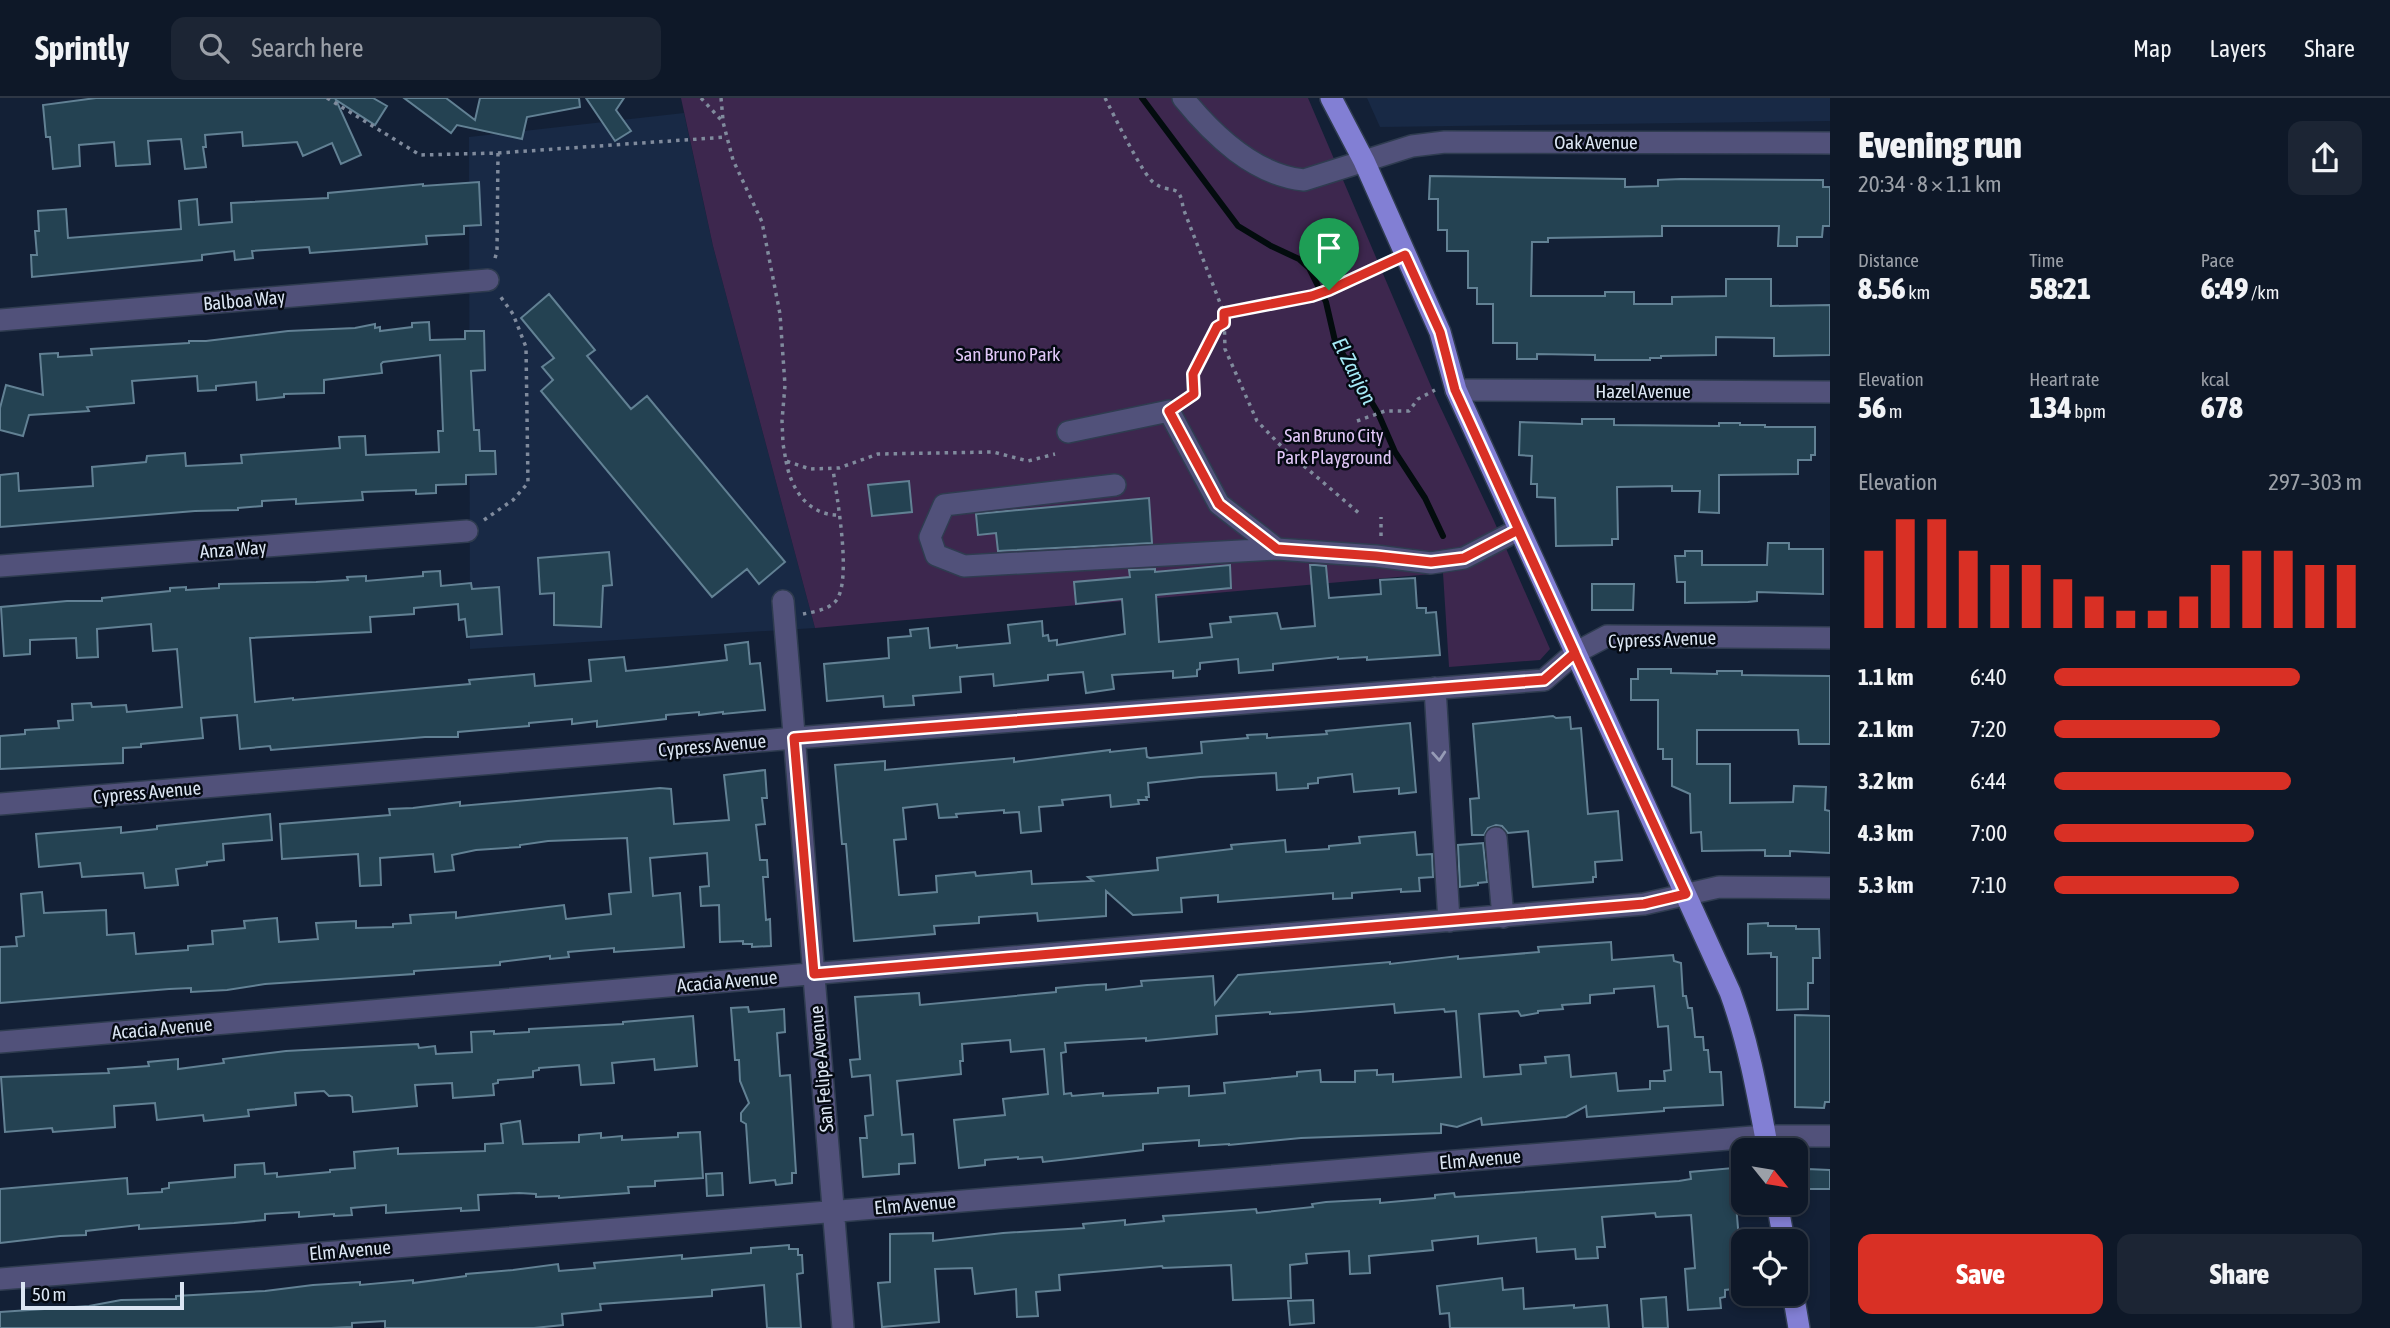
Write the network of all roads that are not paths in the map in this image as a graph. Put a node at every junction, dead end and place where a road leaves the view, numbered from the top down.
1 (1183, 98) edge
2 (1331, 98) edge
3 (1830, 143) edge
4 (1364, 160) junction
5 (488, 281) dead end
6 (0, 320) edge
7 (1454, 386) junction
8 (1830, 392) edge
9 (1068, 432) dead end
10 (1115, 485) dead end
11 (1518, 530) junction
12 (467, 531) dead end
13 (1277, 549) junction
14 (0, 566) edge
15 (784, 606) road end
16 (1830, 638) edge
17 (1575, 653) junction
18 (1435, 688) junction
19 (794, 738) junction
20 (0, 804) edge
21 (1496, 838) dead end
22 (1830, 888) edge
23 (1686, 894) junction
24 (1503, 917) junction
25 (1449, 921) junction
26 (814, 974) junction
27 (0, 1042) edge
28 (1830, 1136) edge
29 (1766, 1138) edge
30 (1808, 1138) edge
31 (1731, 1146) edge
32 (833, 1211) junction
33 (0, 1279) edge
34 (1795, 1306) edge
35 (843, 1328) edge
36 (1799, 1328) edge

1 - 4 street, Oak Avenue
2 - 4 main road
3 - 4 street, Oak Avenue
4 - 7 main road
5 - 6 street, Balboa Way
7 - 8 street, Hazel Avenue
7 - 11 main road
9 - 13 street
10 - 13 street
11 - 13 street
11 - 17 main road
12 - 14 street, Anza Way
15 - 19 street, San Felipe Avenue
16 - 17 street, Cypress Avenue
17 - 18 street, Cypress Avenue
17 - 23 main road
18 - 19 street, Cypress Avenue
18 -> 25 street
19 - 20 street, Cypress Avenue
19 - 26 street, San Felipe Avenue
21 - 24 street
22 - 23 street, Acacia Avenue
23 - 24 street, Acacia Avenue
23 - 29 main road
24 - 25 street, Acacia Avenue
25 - 26 street, Acacia Avenue
26 - 27 street, Acacia Avenue
26 - 32 street, San Felipe Avenue
28 - 30 street, Elm Avenue
31 - 32 street, Elm Avenue
32 - 33 street, Elm Avenue
32 - 35 street, San Felipe Avenue
34 - 36 main road

